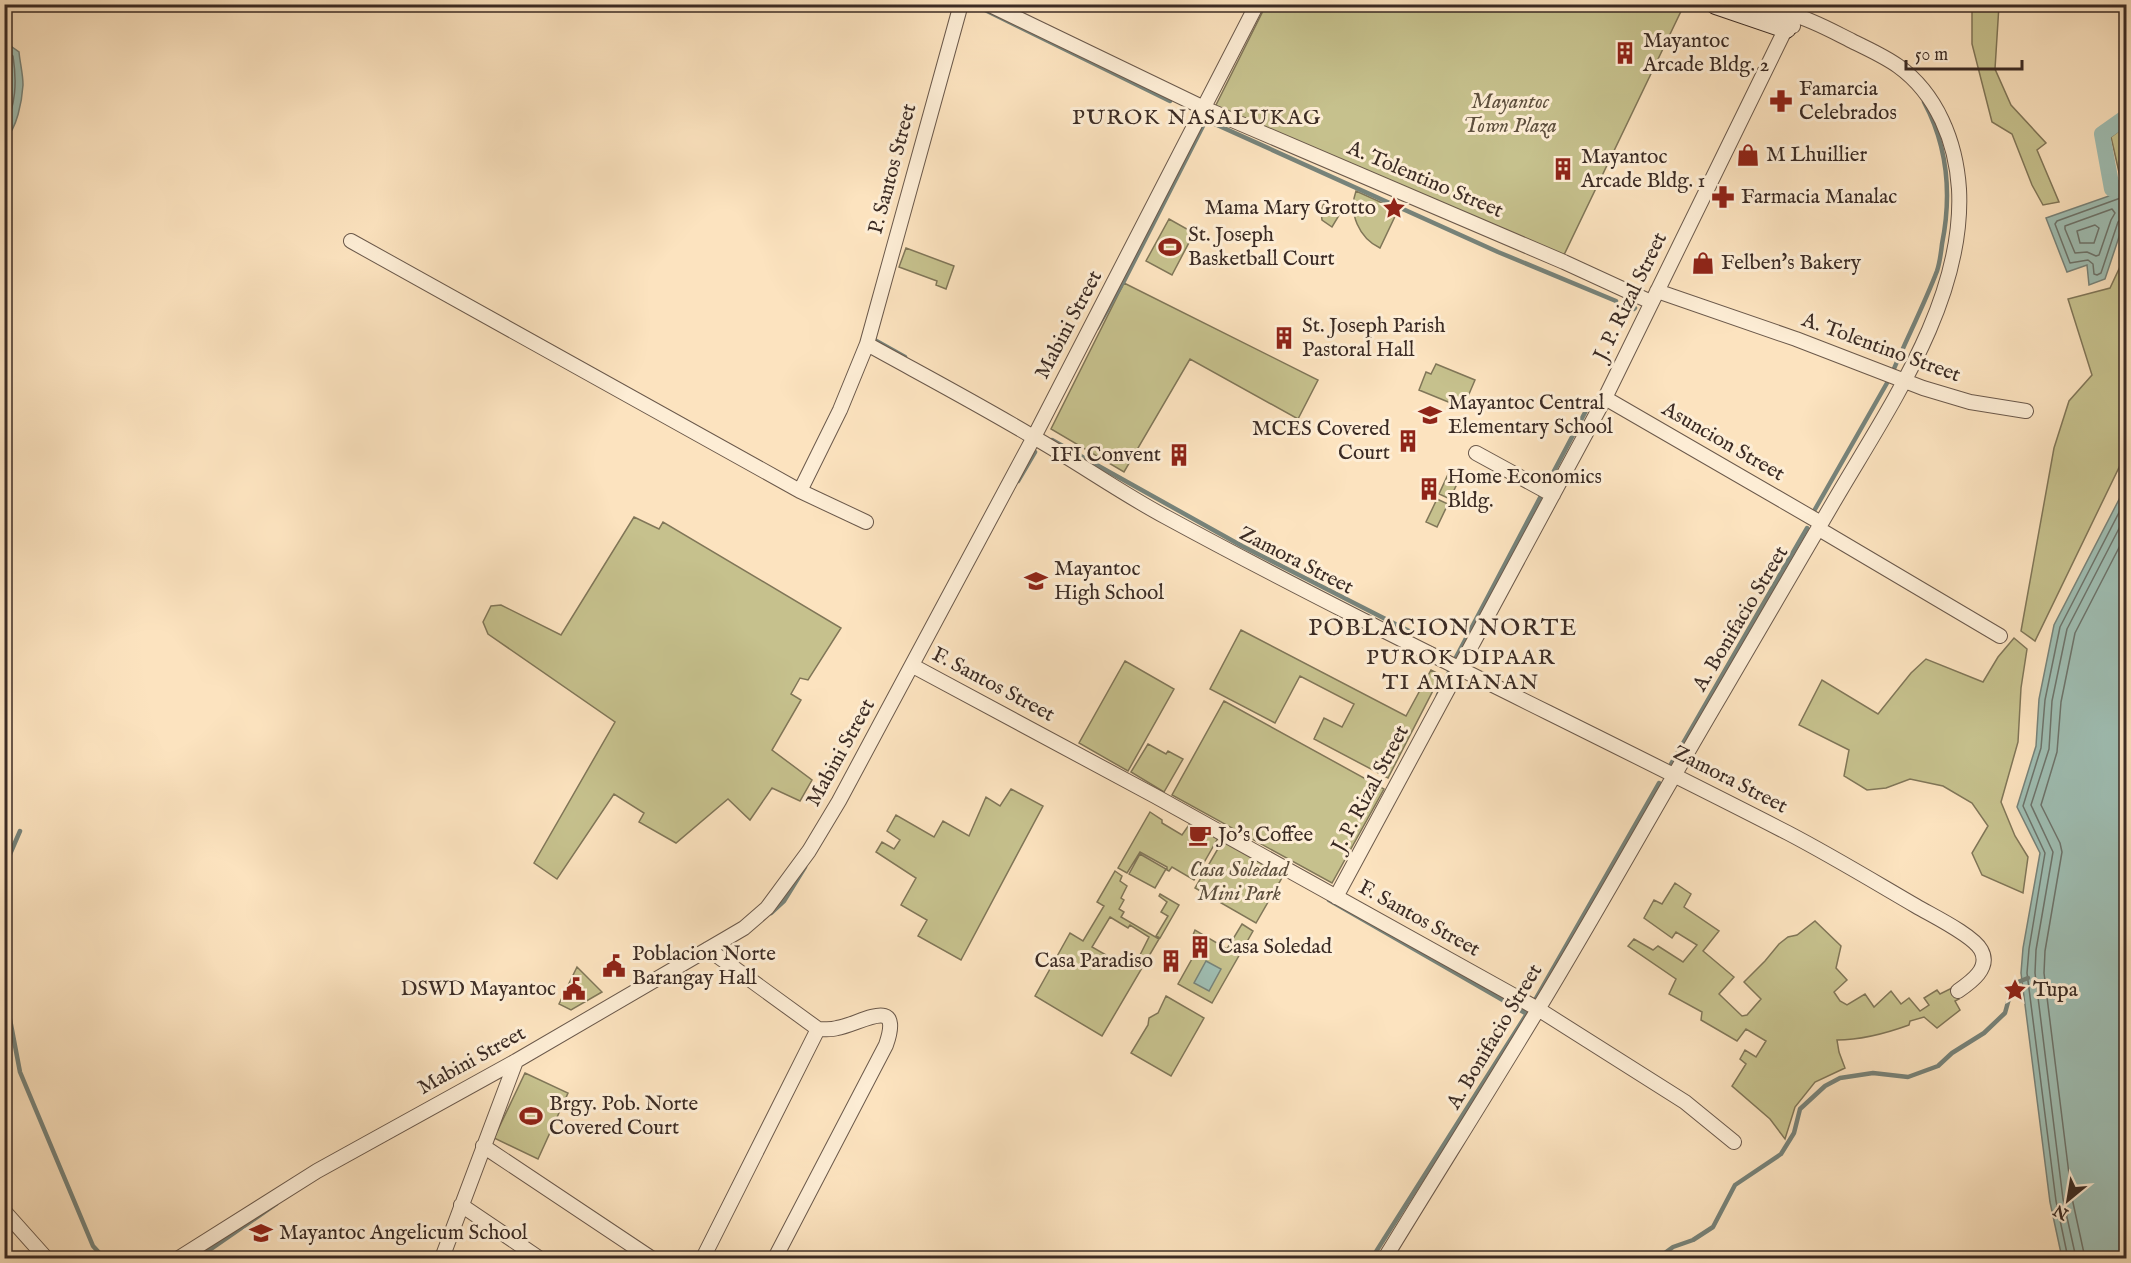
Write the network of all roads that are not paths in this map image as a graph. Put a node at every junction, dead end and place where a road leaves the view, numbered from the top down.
1 (961, 4) edge
2 (988, 4) edge
3 (1257, 4) edge
4 (1716, 4) edge
5 (1760, 4) edge
6 (1795, 16) edge
7 (1204, 108) junction
8 (351, 242) dead end
9 (1654, 296) junction
10 (867, 344) junction
11 (1904, 381) junction
12 (1605, 398) junction
13 (2026, 411) dead end
14 (1034, 437) junction
15 (1476, 453) dead end
16 (800, 491) junction
17 (1553, 495) junction
18 (866, 522) dead end
19 (1820, 526) junction
20 (2000, 636) dead end
21 (913, 666) junction
22 (1460, 668) junction
23 (1674, 774) junction
24 (1336, 897) junction
25 (708, 950) junction
26 (1958, 991) dead end
27 (1538, 1009) junction
28 (818, 1029) junction
29 (516, 1061) junction
30 (1734, 1142) dead end
31 (483, 1146) junction
32 (461, 1205) junction
33 (4, 1211) edge
34 (46, 1258) edge
35 (178, 1258) edge
36 (442, 1258) edge
37 (539, 1258) edge
38 (651, 1258) edge
39 (703, 1258) edge
40 (775, 1258) edge
41 (1385, 1258) edge

1 - 10 street, P. Santos Street
2 - 7 street, A. Tolentino Street
3 - 7 street, Mabini Street
4 - 6 main road
5 - 6 main road
6 - 9 street, J. P. Rizal Street
6 - 11 street, A. Bonifacio Street
7 - 9 street, A. Tolentino Street
7 - 14 street, Mabini Street
8 - 16 street
9 - 11 street, A. Tolentino Street
9 - 12 street, J. P. Rizal Street
10 - 14 street, Zamora Street
10 - 16 street, P. Santos Street
11 - 13 street, A. Tolentino Street
11 - 19 street, A. Bonifacio Street
12 - 17 street, J. P. Rizal Street
12 - 19 street, Asuncion Street
14 - 21 street, Mabini Street
14 - 22 street, Zamora Street
15 - 17 street
16 - 18 street
17 - 22 street, J. P. Rizal Street
19 - 20 street, Asuncion Street
19 - 23 street, A. Bonifacio Street
21 - 24 street, F. Santos Street
21 - 25 street, Mabini Street
22 - 23 street, Zamora Street
22 - 24 street, J. P. Rizal Street
23 - 26 street, Zamora Street
23 - 27 street, A. Bonifacio Street
24 - 27 street, F. Santos Street
25 - 28 street
25 - 29 street, Mabini Street
27 - 30 street, F. Santos Street
27 - 41 street, A. Bonifacio Street
28 - 39 street
28 - 40 street
29 - 31 street
29 - 35 street, Mabini Street
31 - 32 street
31 - 38 street
32 - 36 street
32 - 37 street
33 - 34 street

